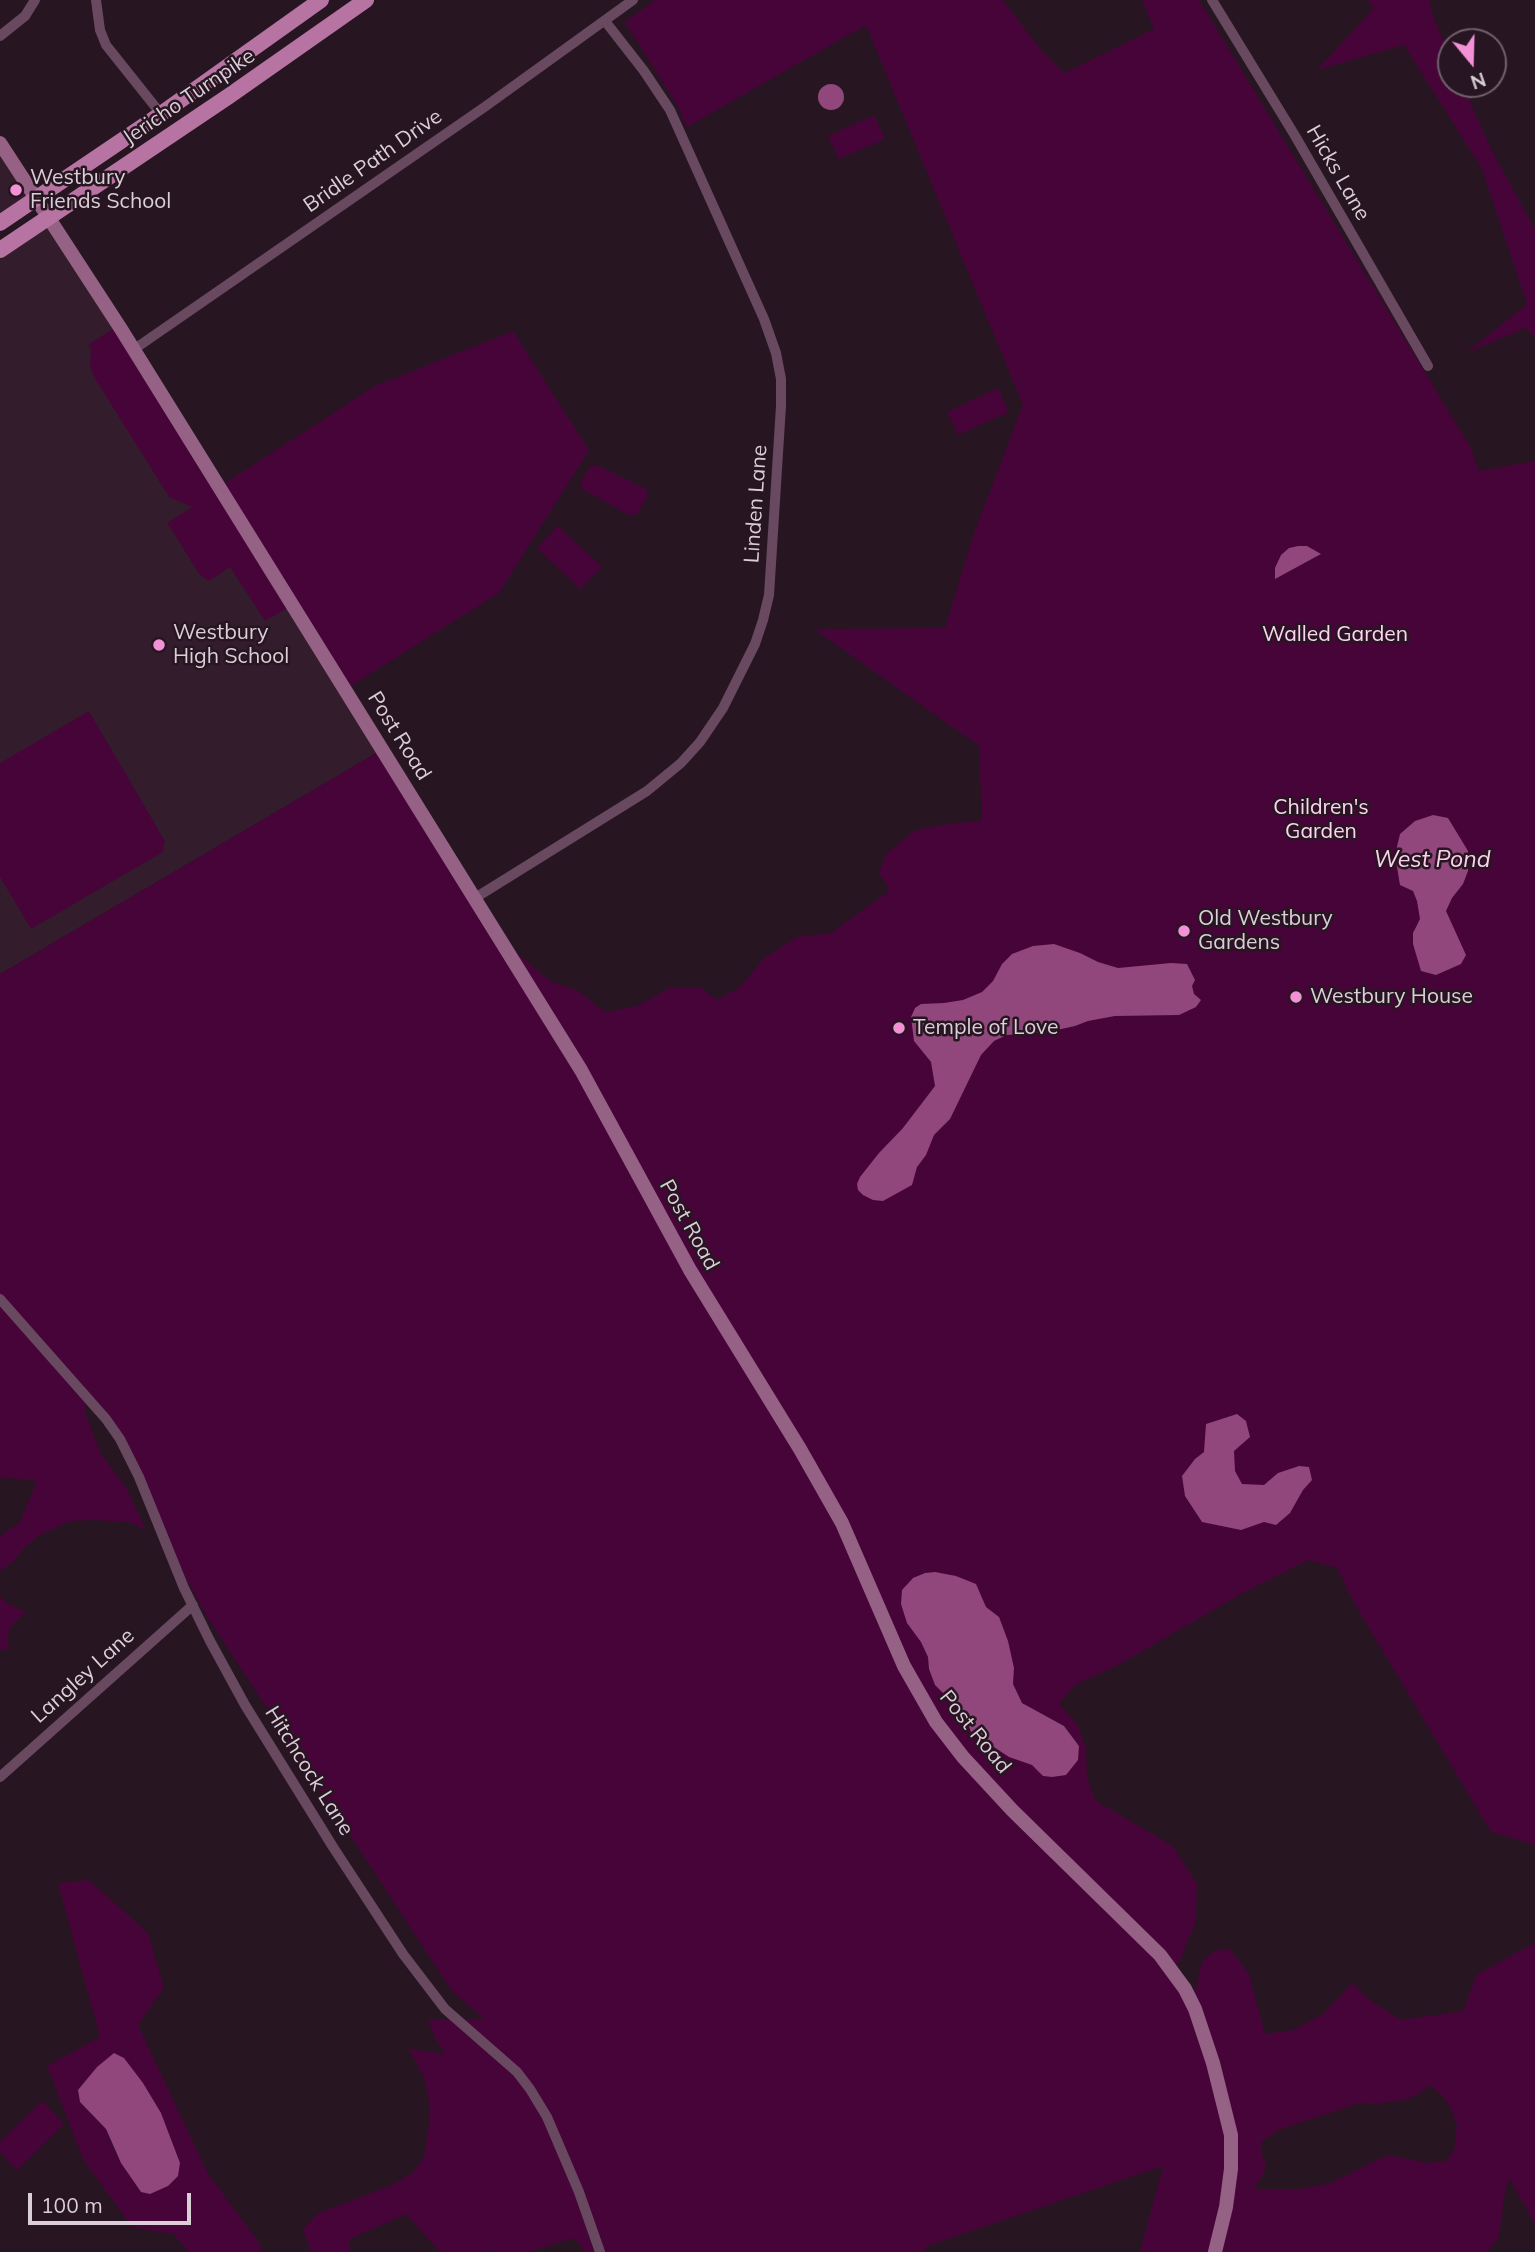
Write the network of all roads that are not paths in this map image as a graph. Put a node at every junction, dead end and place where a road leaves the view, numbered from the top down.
1 (35, 0) edge
2 (96, 0) edge
3 (321, 0) edge
4 (366, 0) edge
5 (633, 0) edge
6 (1212, 0) edge
7 (605, 21) junction
8 (0, 36) edge
9 (161, 114) junction
10 (0, 143) edge
11 (37, 198) junction
12 (48, 217) junction
13 (0, 223) edge
14 (0, 250) edge
15 (133, 350) junction
16 (1428, 366) dead end
17 (475, 898) junction
18 (0, 1299) edge
19 (192, 1605) junction
20 (0, 1776) edge
21 (600, 2252) edge
22 (1215, 2252) edge

1 - 8 street
2 - 9 street
3 - 9 main road, Jericho Turnpike
4 - 12 main road, Jericho Turnpike
5 - 7 street, Bridle Path Drive
6 - 16 street, Hicks Lane
7 - 15 street, Bridle Path Drive
7 - 17 street, Linden Lane
9 - 11 main road, Jericho Turnpike
10 - 11 main road, Post Road
11 - 12 main road, Post Road
11 - 13 main road, Jericho Turnpike
12 - 14 main road, Jericho Turnpike
12 - 15 main road, Post Road
15 - 17 main road, Post Road
17 - 22 main road, Post Road
18 - 19 street, Hitchcock Lane
19 - 20 street, Langley Lane
19 - 21 street, Hitchcock Lane

